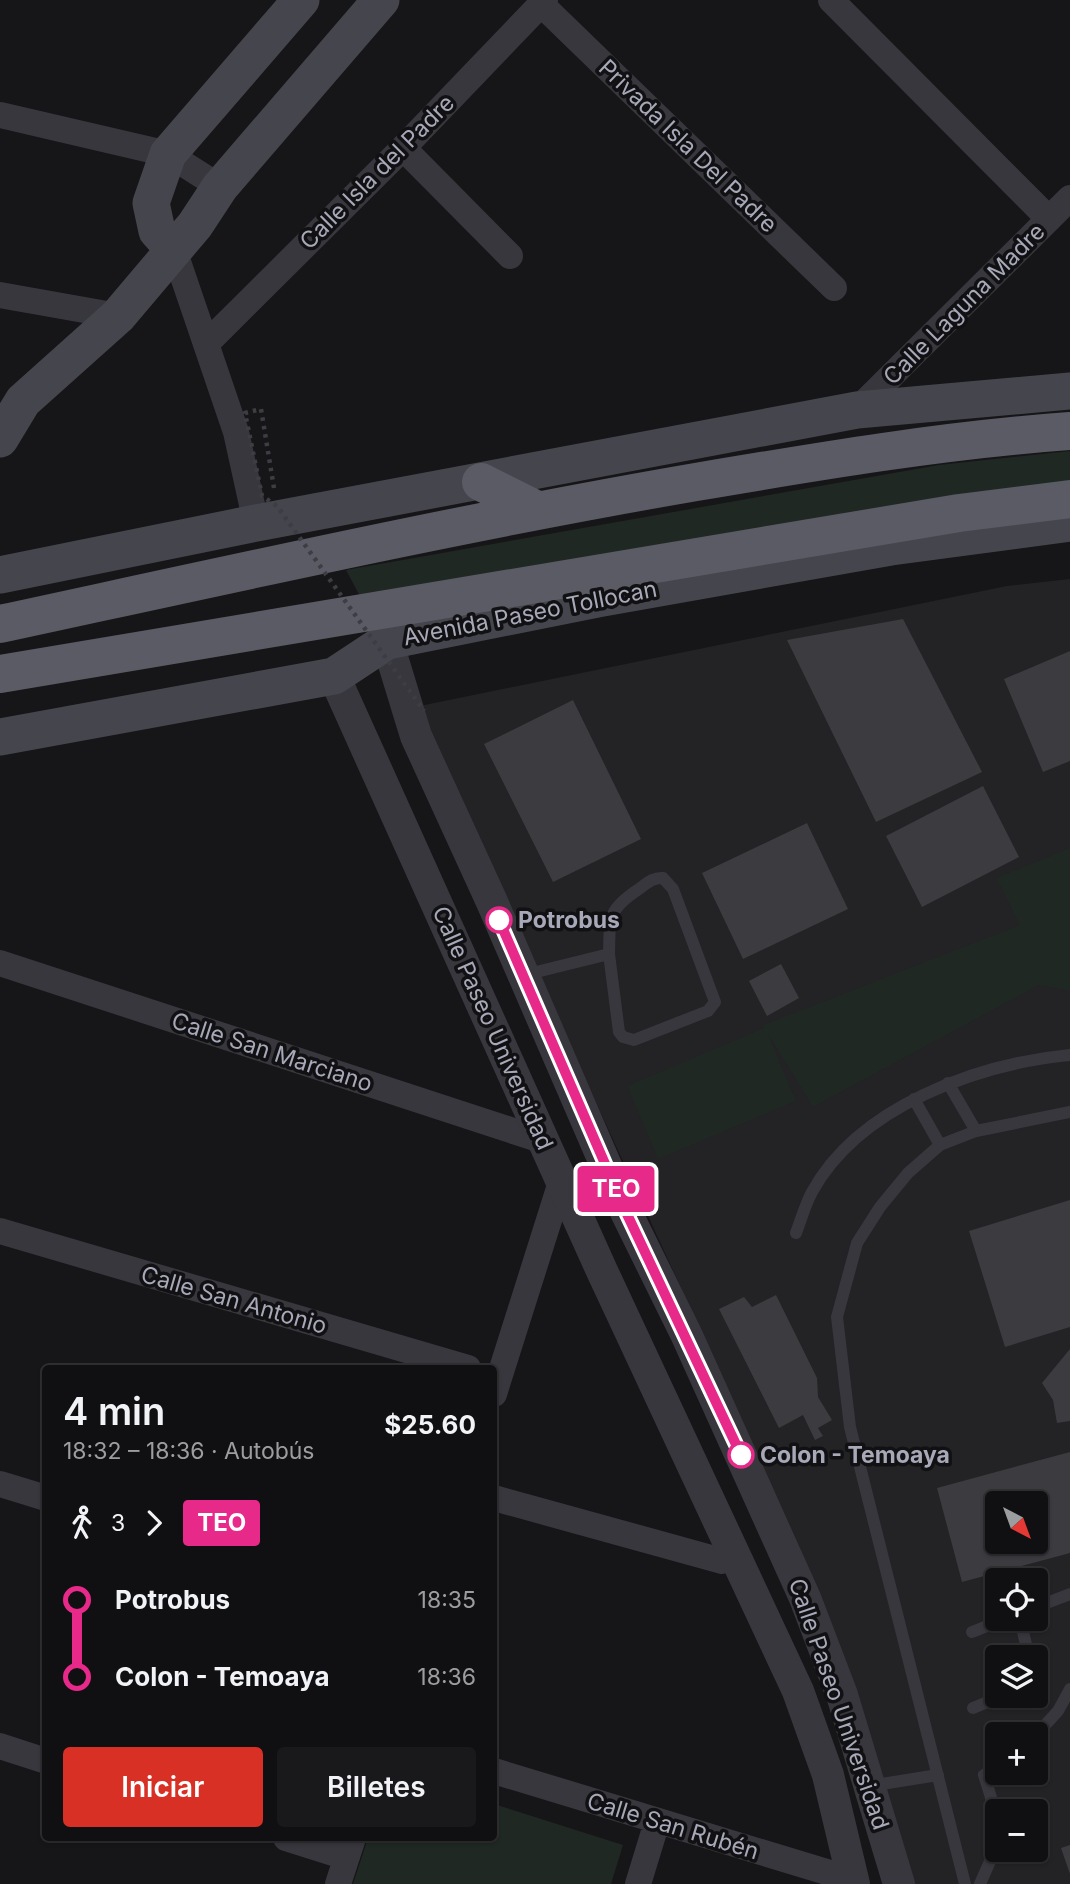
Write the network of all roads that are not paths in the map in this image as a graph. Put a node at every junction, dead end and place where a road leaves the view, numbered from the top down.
1 (301, 0) edge
2 (380, 0) edge
3 (831, 0) edge
4 (543, 2) edge
5 (0, 115) edge
6 (403, 148) junction
7 (168, 155) junction
8 (220, 187) junction
9 (1070, 198) edge
10 (1049, 219) junction
11 (174, 250) junction
12 (510, 256) dead end
13 (834, 288) dead end
14 (0, 295) edge
15 (118, 316) junction
16 (208, 342) junction
17 (1070, 391) edge
18 (857, 411) junction
19 (1070, 431) edge
20 (0, 439) edge
21 (481, 482) junction
22 (1070, 499) edge
23 (537, 510) junction
24 (256, 523) junction
25 (1070, 523) edge
26 (0, 575) edge
27 (0, 624) edge
28 (387, 642) junction
29 (0, 674) edge
30 (334, 676) junction
31 (0, 737) edge
32 (492, 902) junction
33 (446, 924) junction
34 (608, 954) junction
35 (0, 963) edge
36 (526, 979) junction
37 (484, 1007) junction
38 (1070, 1055) edge
39 (948, 1083) junction
40 (914, 1099) junction
41 (1070, 1112) edge
42 (976, 1131) junction
43 (544, 1141) junction
44 (940, 1145) junction
45 (562, 1179) junction
46 (0, 1231) edge
47 (796, 1233) dead end
48 (458, 1365) edge
49 (497, 1376) edge
50 (0, 1484) edge
51 (42, 1497) edge
52 (497, 1499) edge
53 (722, 1561) dead end
54 (1070, 1594) edge
55 (1048, 1602) edge
56 (985, 1627) edge
57 (972, 1632) dead end
58 (1070, 1689) edge
59 (985, 1703) edge
60 (973, 1708) dead end
61 (1048, 1722) edge
62 (0, 1746) edge
63 (42, 1760) edge
64 (497, 1772) edge
65 (938, 1775) junction
66 (869, 1786) junction
67 (657, 1822) junction
68 (307, 1841) edge
69 (349, 1847) edge
70 (990, 1862) edge
71 (854, 1882) edge
72 (338, 1884) edge
73 (638, 1884) edge
74 (899, 1884) edge
75 (965, 1884) edge
76 (980, 1884) edge

1 - 7 main road
2 - 8 main road
3 - 10 street
4 - 6 street, Calle Isla del Padre
4 - 13 street, Privada Isla Del Padre
5 - 7 street
6 - 12 street
6 - 16 street, Calle Isla del Padre
7 - 8 street
7 - 11 main road
8 - 11 main road
9 - 10 street, Calle Laguna Madre
10 - 18 street, Calle Laguna Madre
11 - 15 main road
11 - 16 street
14 - 15 street
15 - 20 main road
16 - 24 street
17 - 18 main road
18 - 21 main road
19 - 23 highway
21 - 23 highway
21 - 24 main road
22 - 29 highway, Avenida Paseo Tollocan
23 - 27 highway
24 - 26 main road
25 - 28 main road, Avenida Paseo Tollocan
28 - 30 main road, Avenida Paseo Tollocan
28 - 32 street, Calle Paseo Universidad
30 - 31 main road, Avenida Paseo Tollocan
30 - 33 street, Calle Paseo Universidad
32 - 33 street
32 - 36 street, Calle Paseo Universidad
33 - 37 street, Calle Paseo Universidad
34 - 34 lane
34 - 36 lane
35 - 43 street, Calle San Marciano
36 - 37 street
36 - 66 street, Calle Paseo Universidad
37 - 43 street, Calle Paseo Universidad
38 - 39 lane
39 - 40 lane
39 - 42 lane
40 - 44 lane
40 - 47 lane
41 - 42 lane
42 - 44 lane
43 - 45 street, Calle Paseo Universidad
44 - 65 lane
45 - 49 street
45 - 71 street, Calle Paseo Universidad
46 - 48 street, Calle San Antonio
50 - 51 street
52 - 53 street
54 - 55 lane
56 - 57 lane
58 - 61 lane
59 - 60 lane
62 - 63 street
64 - 67 street, Calle San Rubén
65 - 66 lane
65 - 75 lane
66 - 74 street, Calle Paseo Universidad
67 - 71 street, Calle San Rubén
67 - 73 street
68 - 69 street
69 - 72 street
70 - 76 lane

